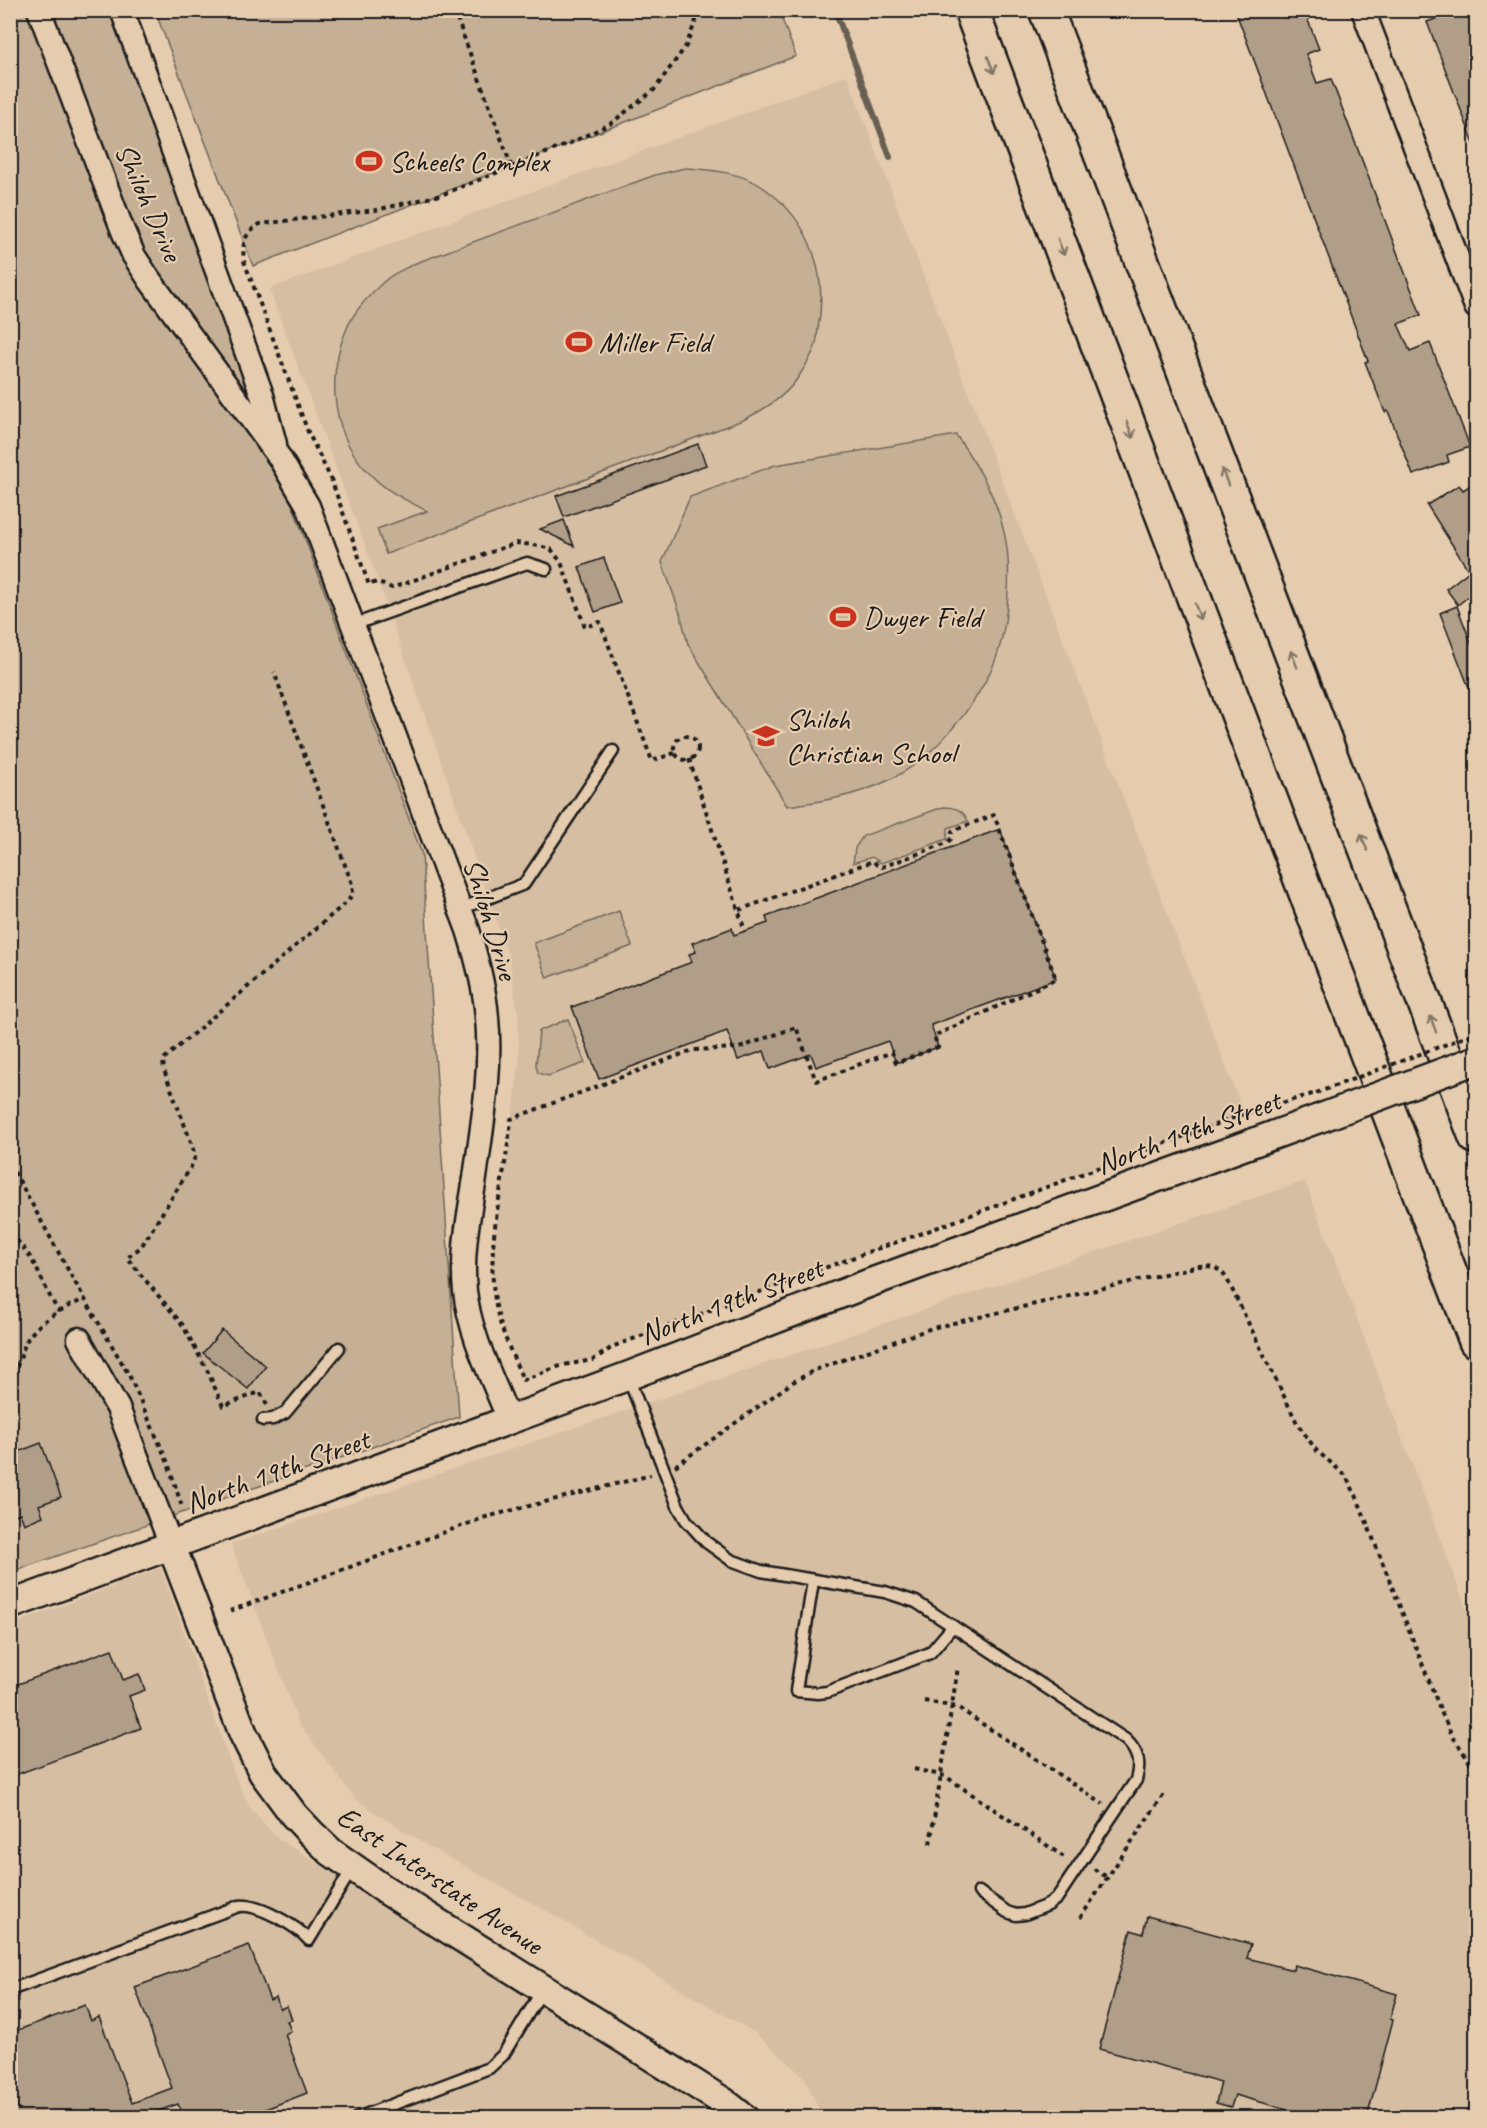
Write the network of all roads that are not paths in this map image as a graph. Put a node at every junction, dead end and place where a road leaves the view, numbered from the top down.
1 (39, 10) edge
2 (123, 10) edge
3 (970, 10) edge
4 (1046, 10) edge
5 (1363, 10) edge
6 (1476, 308) edge
7 (279, 458) junction
8 (546, 568) dead end
9 (353, 625) junction
10 (614, 751) dead end
11 (460, 909) junction
12 (1476, 1060) edge
13 (1476, 1137) edge
14 (79, 1339) dead end
15 (1476, 1341) edge
16 (339, 1348) dead end
17 (628, 1376) junction
18 (268, 1420) road end
19 (509, 1420) junction
20 (171, 1545) junction
21 (813, 1581) junction
22 (10, 1605) edge
23 (953, 1626) junction
24 (353, 1868) junction
25 (979, 1892) dead end
26 (543, 1989) junction
27 (10, 1990) edge
28 (357, 2118) edge
29 (744, 2118) edge

1 - 7 street, Shiloh Drive
2 - 7 street, Shiloh Drive
3 -> 15 highway
13 -> 4 highway
5 - 6 street
7 - 9 street, Shiloh Drive
8 - 9 lane
9 - 11 street, Shiloh Drive
10 - 11 lane
11 - 19 street, Shiloh Drive
12 - 17 street, North 19th Street, bridge
14 - 20 street
16 - 18 lane
17 - 19 street, North 19th Street
17 - 21 lane
19 - 20 street, North 19th Street
20 - 22 street, North 19th Street
20 - 24 street, East Interstate Avenue
21 - 23 lane
21 - 23 lane
23 - 25 lane
24 - 26 street, East Interstate Avenue
24 - 27 lane
26 - 28 lane
26 - 29 street, East Interstate Avenue

